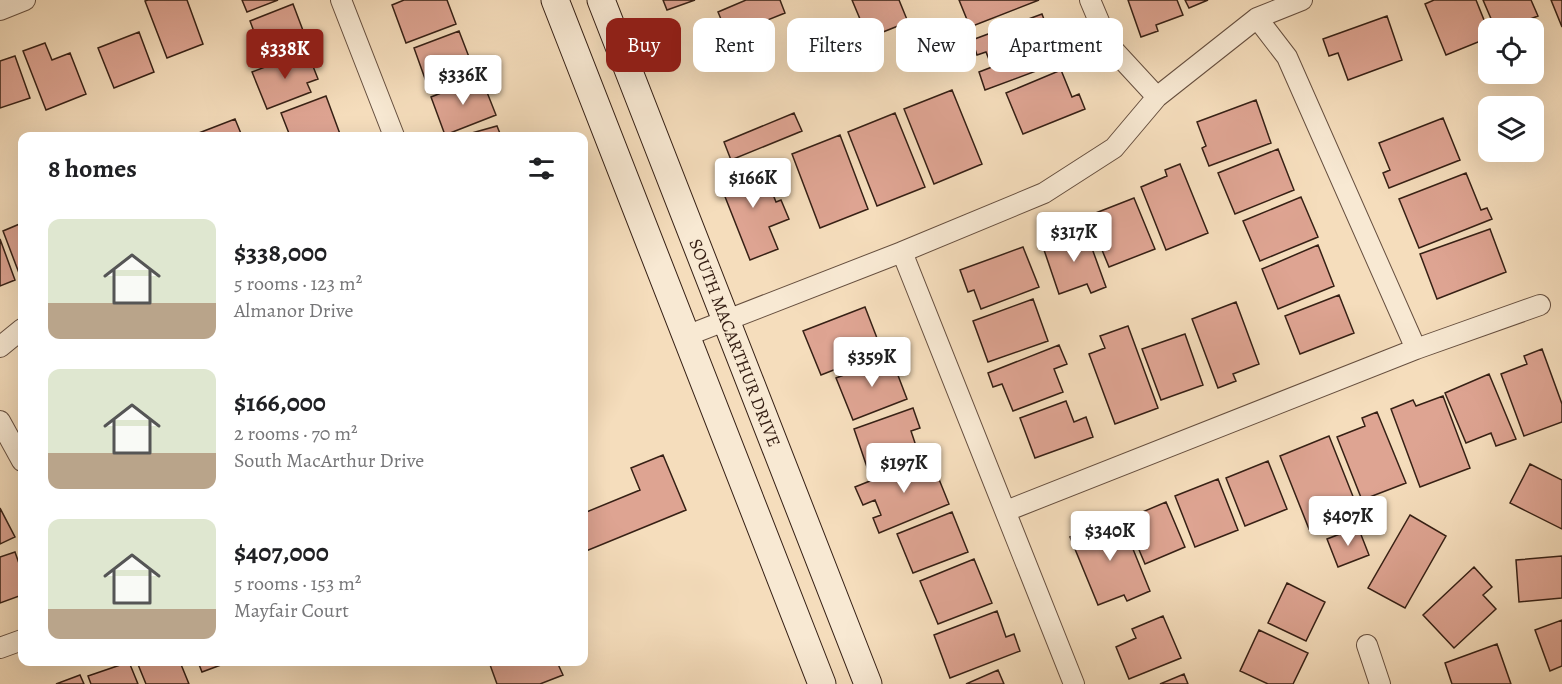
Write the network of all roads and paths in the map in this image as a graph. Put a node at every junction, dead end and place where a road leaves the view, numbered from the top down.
1 (25, 0) edge
2 (341, 0) edge
3 (555, 0) edge
4 (601, 0) edge
5 (1090, 0) edge
6 (1302, 0) edge
7 (0, 10) edge
8 (1257, 18) junction
9 (1157, 97) junction
10 (392, 132) edge
11 (902, 252) junction
12 (1540, 305) dead end
13 (726, 320) junction
14 (18, 332) edge
15 (686, 336) junction
16 (0, 347) edge
17 (1416, 349) junction
18 (0, 421) edge
19 (18, 454) edge
20 (1006, 511) junction
21 (18, 641) edge
22 (1367, 645) dead end
23 (0, 648) edge
24 (822, 684) edge
25 (868, 684) edge
26 (1074, 684) edge
27 (1380, 684) edge

1 - 7 street
2 - 10 street
3 - 15 main road
4 - 13 main road, SOUTH MACARTHUR DRIVE
5 - 9 street
6 - 8 street
8 - 9 street
8 - 17 street
9 - 11 street
11 - 13 street
11 - 20 street
12 - 17 street
13 - 15 street
13 - 25 main road, SOUTH MACARTHUR DRIVE
14 - 16 street
15 - 24 main road
17 - 20 street
18 - 19 street
20 - 26 street
21 - 23 street
22 - 27 street

